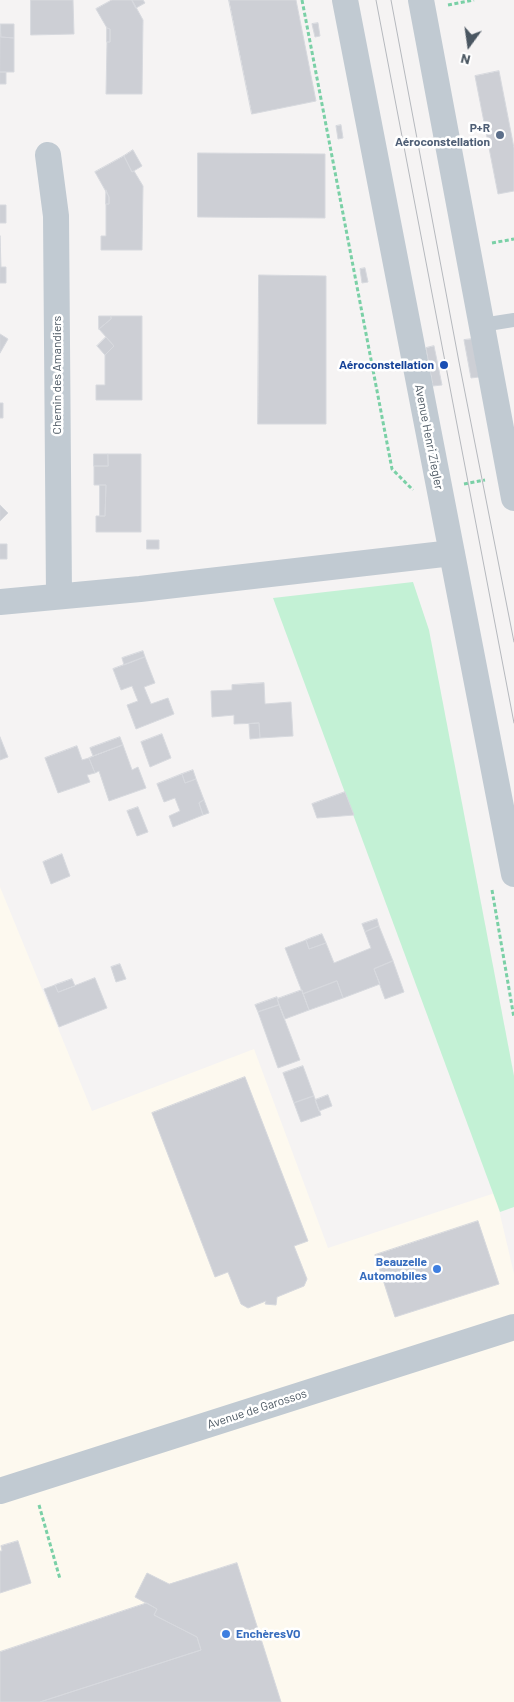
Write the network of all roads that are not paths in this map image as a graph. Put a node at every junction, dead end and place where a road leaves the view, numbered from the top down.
1 (345, 0) edge
2 (421, 0) edge
3 (48, 155) dead end
4 (514, 320) edge
5 (482, 325) junction
6 (512, 487) edge
7 (452, 553) junction
8 (59, 596) junction
9 (0, 602) edge
10 (514, 874) edge
11 (514, 1327) edge
12 (0, 1492) edge

1 - 7 street, Avenue Henri Ziegler
2 - 5 street
3 - 8 street, Chemin des Amandiers
4 - 5 lane
5 - 6 street
7 - 8 street
7 - 10 street, Avenue Henri Ziegler
8 - 9 street
11 - 12 street, Avenue de Garossos

